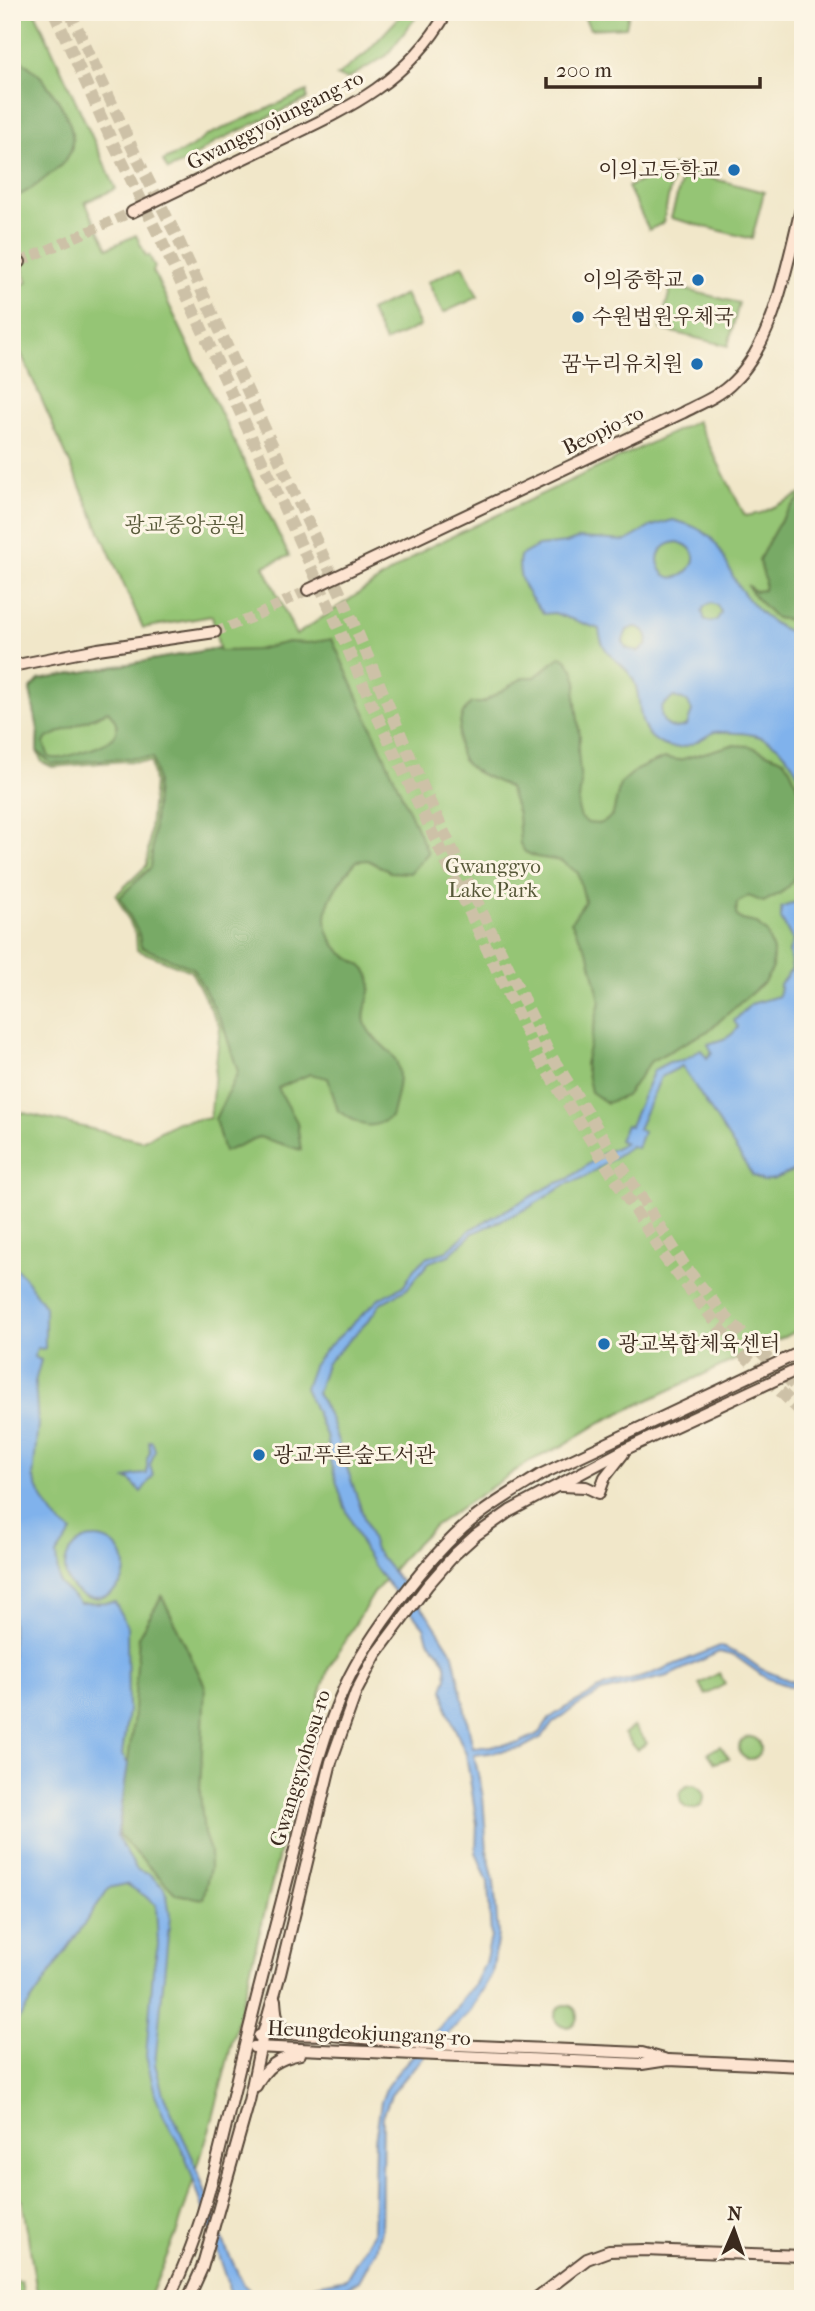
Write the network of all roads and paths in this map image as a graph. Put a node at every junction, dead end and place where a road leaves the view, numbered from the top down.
1 (447, 12) edge
2 (803, 201) edge
3 (132, 212) tunnel mouth
4 (308, 590) tunnel mouth
5 (215, 632) tunnel mouth
6 (12, 666) edge
7 (803, 1351) edge
8 (803, 1367) edge
9 (628, 1448) junction
10 (554, 1486) junction
11 (423, 1582) junction
12 (392, 1621) junction
13 (275, 1988) junction
14 (262, 2034) junction
15 (304, 2035) junction
16 (245, 2046) junction
17 (261, 2048) junction
18 (316, 2051) junction
19 (668, 2060) junction
20 (803, 2066) edge
21 (249, 2101) junction
22 (803, 2256) edge
23 (168, 2299) edge
24 (188, 2299) edge
25 (535, 2299) edge

1 - 3 main road, Gwanggyojungang-ro
2 - 4 main road, Beopjo-ro
5 - 6 main road
7 - 11 main road, Gwanggyohosu-ro
8 - 9 main road, Gwanggyohosu-ro
9 - 10 main road, Gwanggyohosu-ro
9 - 10 main road
10 - 11 main road, Gwanggyohosu-ro
11 - 12 main road, Gwanggyohosu-ro
12 - 13 main road, Gwanggyohosu-ro
12 - 16 main road, Gwanggyohosu-ro
13 - 14 main road, Gwanggyohosu-ro
13 - 15 main road
14 - 15 main road, Heungdeokjungang-ro
14 - 16 main road, Heungdeokjungang-ro
14 - 17 main road, Gwanggyohosu-ro
15 - 19 main road, Heungdeokjungang-ro
16 - 17 main road, Heungdeokjungang-ro
16 - 23 main road, Gwanggyohosu-ro
17 - 18 main road, Heungdeokjungang-ro
17 - 21 main road, Gwanggyohosu-ro
18 - 19 main road, Heungdeokjungang-ro
18 - 21 main road
19 - 20 main road, Heungdeokjungang-ro
21 - 24 main road, Gwanggyohosu-ro
22 - 25 main road

